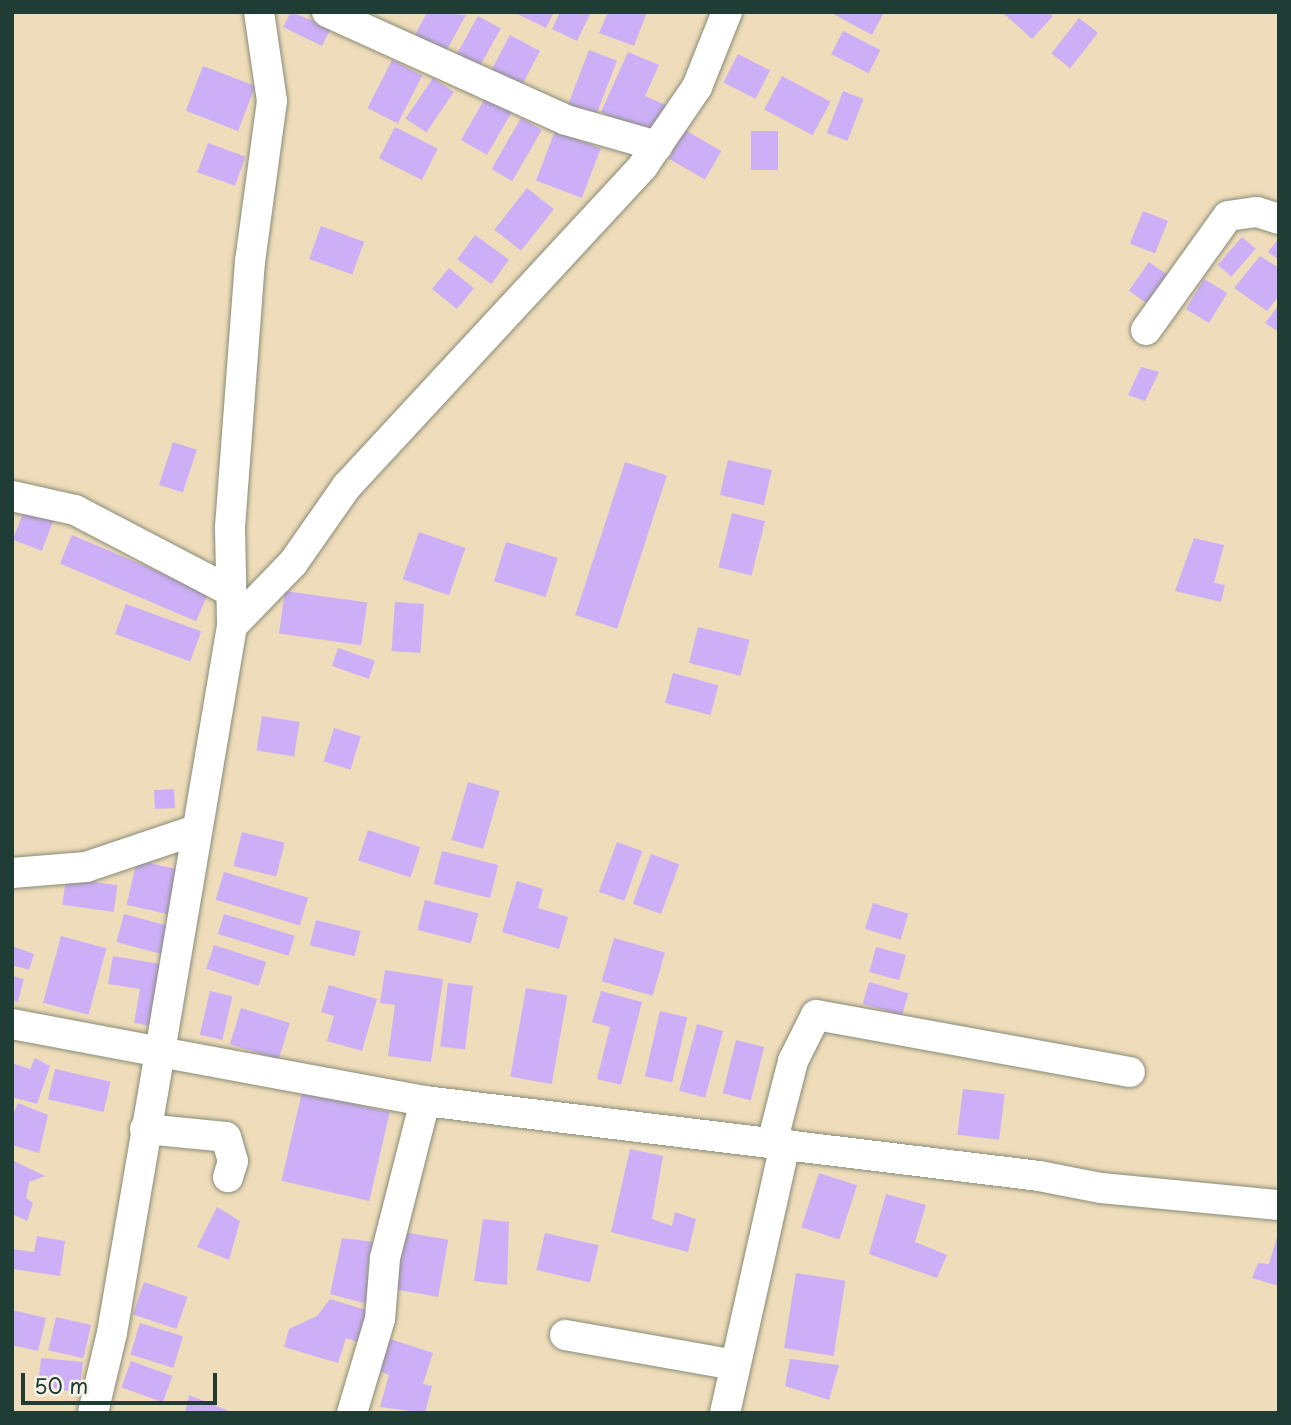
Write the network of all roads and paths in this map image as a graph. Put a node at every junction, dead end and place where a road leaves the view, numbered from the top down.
1 (259, 12) edge
2 (327, 12) edge
3 (727, 12) edge
4 (656, 146) junction
5 (1279, 219) edge
6 (1146, 330) dead end
7 (12, 496) edge
8 (230, 591) junction
9 (232, 626) junction
10 (196, 830) junction
11 (12, 873) edge
12 (12, 1024) edge
13 (160, 1052) junction
14 (1130, 1072) dead end
15 (425, 1101) junction
16 (145, 1129) junction
17 (778, 1143) junction
18 (228, 1177) dead end
19 (1279, 1205) edge
20 (565, 1335) dead end
21 (734, 1365) junction
22 (93, 1413) edge
23 (352, 1413) edge
24 (725, 1413) edge

1 - 8 street
2 - 4 street
3 - 4 street
4 - 9 street
5 - 6 street
7 - 8 street
8 - 9 street
9 - 10 street
10 - 11 street
10 - 13 street
12 - 13 street
13 - 15 street
13 - 16 street
14 - 17 street
15 - 17 street
15 - 23 street
16 - 18 street
16 - 22 street
17 - 19 street
17 - 21 street
20 - 21 street
21 - 24 street

